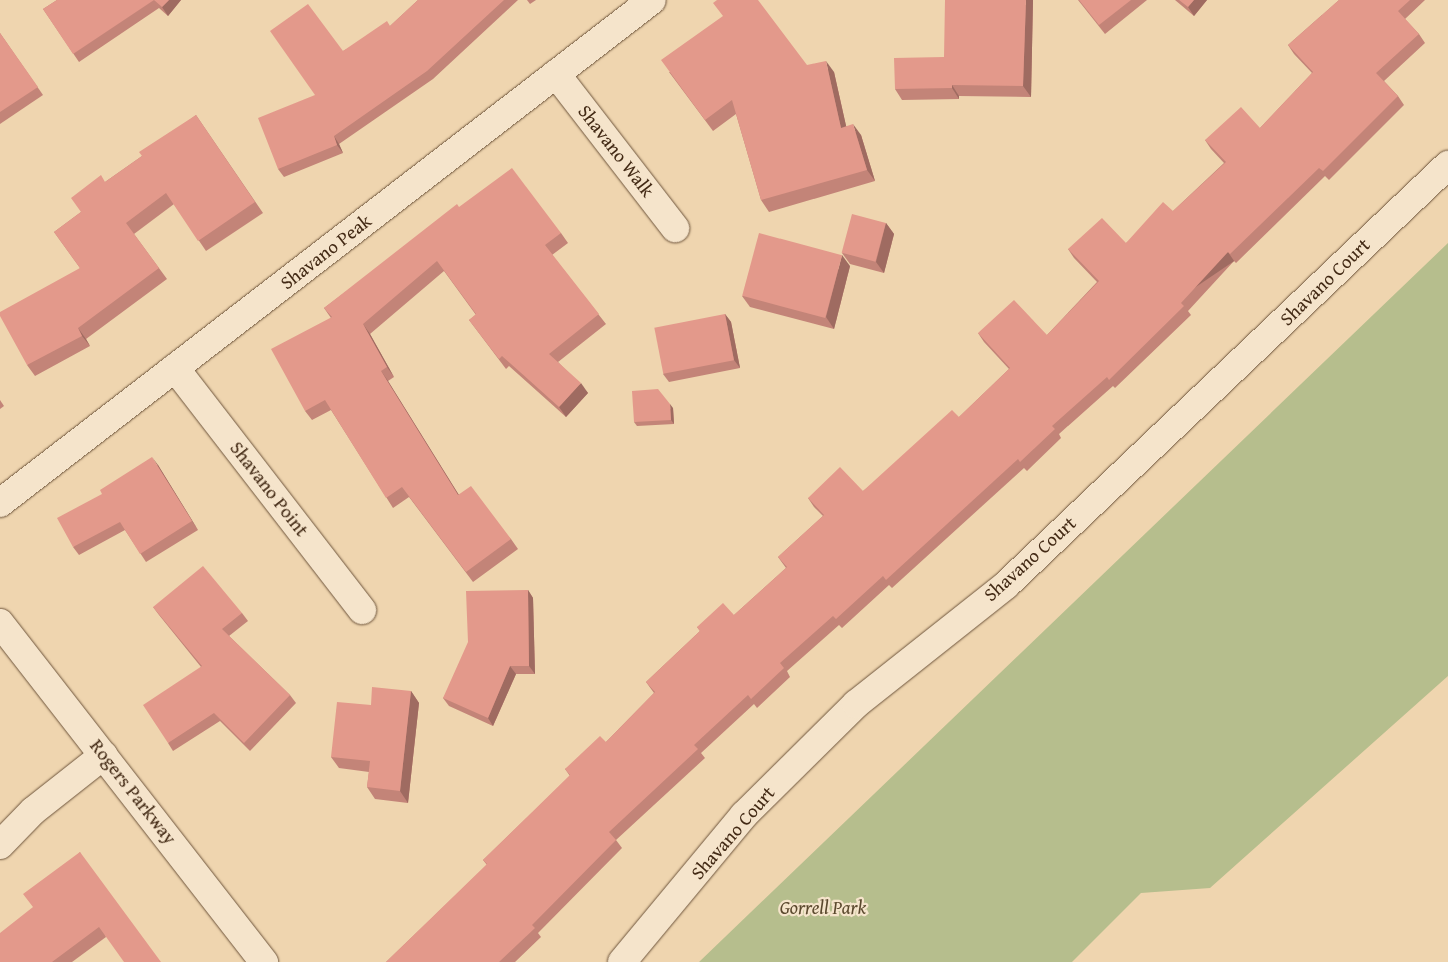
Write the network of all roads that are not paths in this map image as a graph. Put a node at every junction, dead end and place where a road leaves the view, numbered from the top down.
1 (652, 0) edge
2 (556, 74) junction
3 (1448, 165) edge
4 (676, 228) dead end
5 (175, 368) junction
6 (0, 503) edge
7 (362, 610) dead end
8 (0, 623) edge
9 (104, 755) junction
10 (0, 845) edge
11 (264, 962) edge
12 (622, 962) edge

1 - 2 street, Shavano Peak
2 - 4 street, Shavano Walk
2 - 5 street, Shavano Peak
3 - 12 street, Shavano Court
5 - 6 street, Shavano Peak
5 - 7 street, Shavano Point
8 - 9 street, Rogers Parkway
9 - 10 street
9 - 11 street, Rogers Parkway

